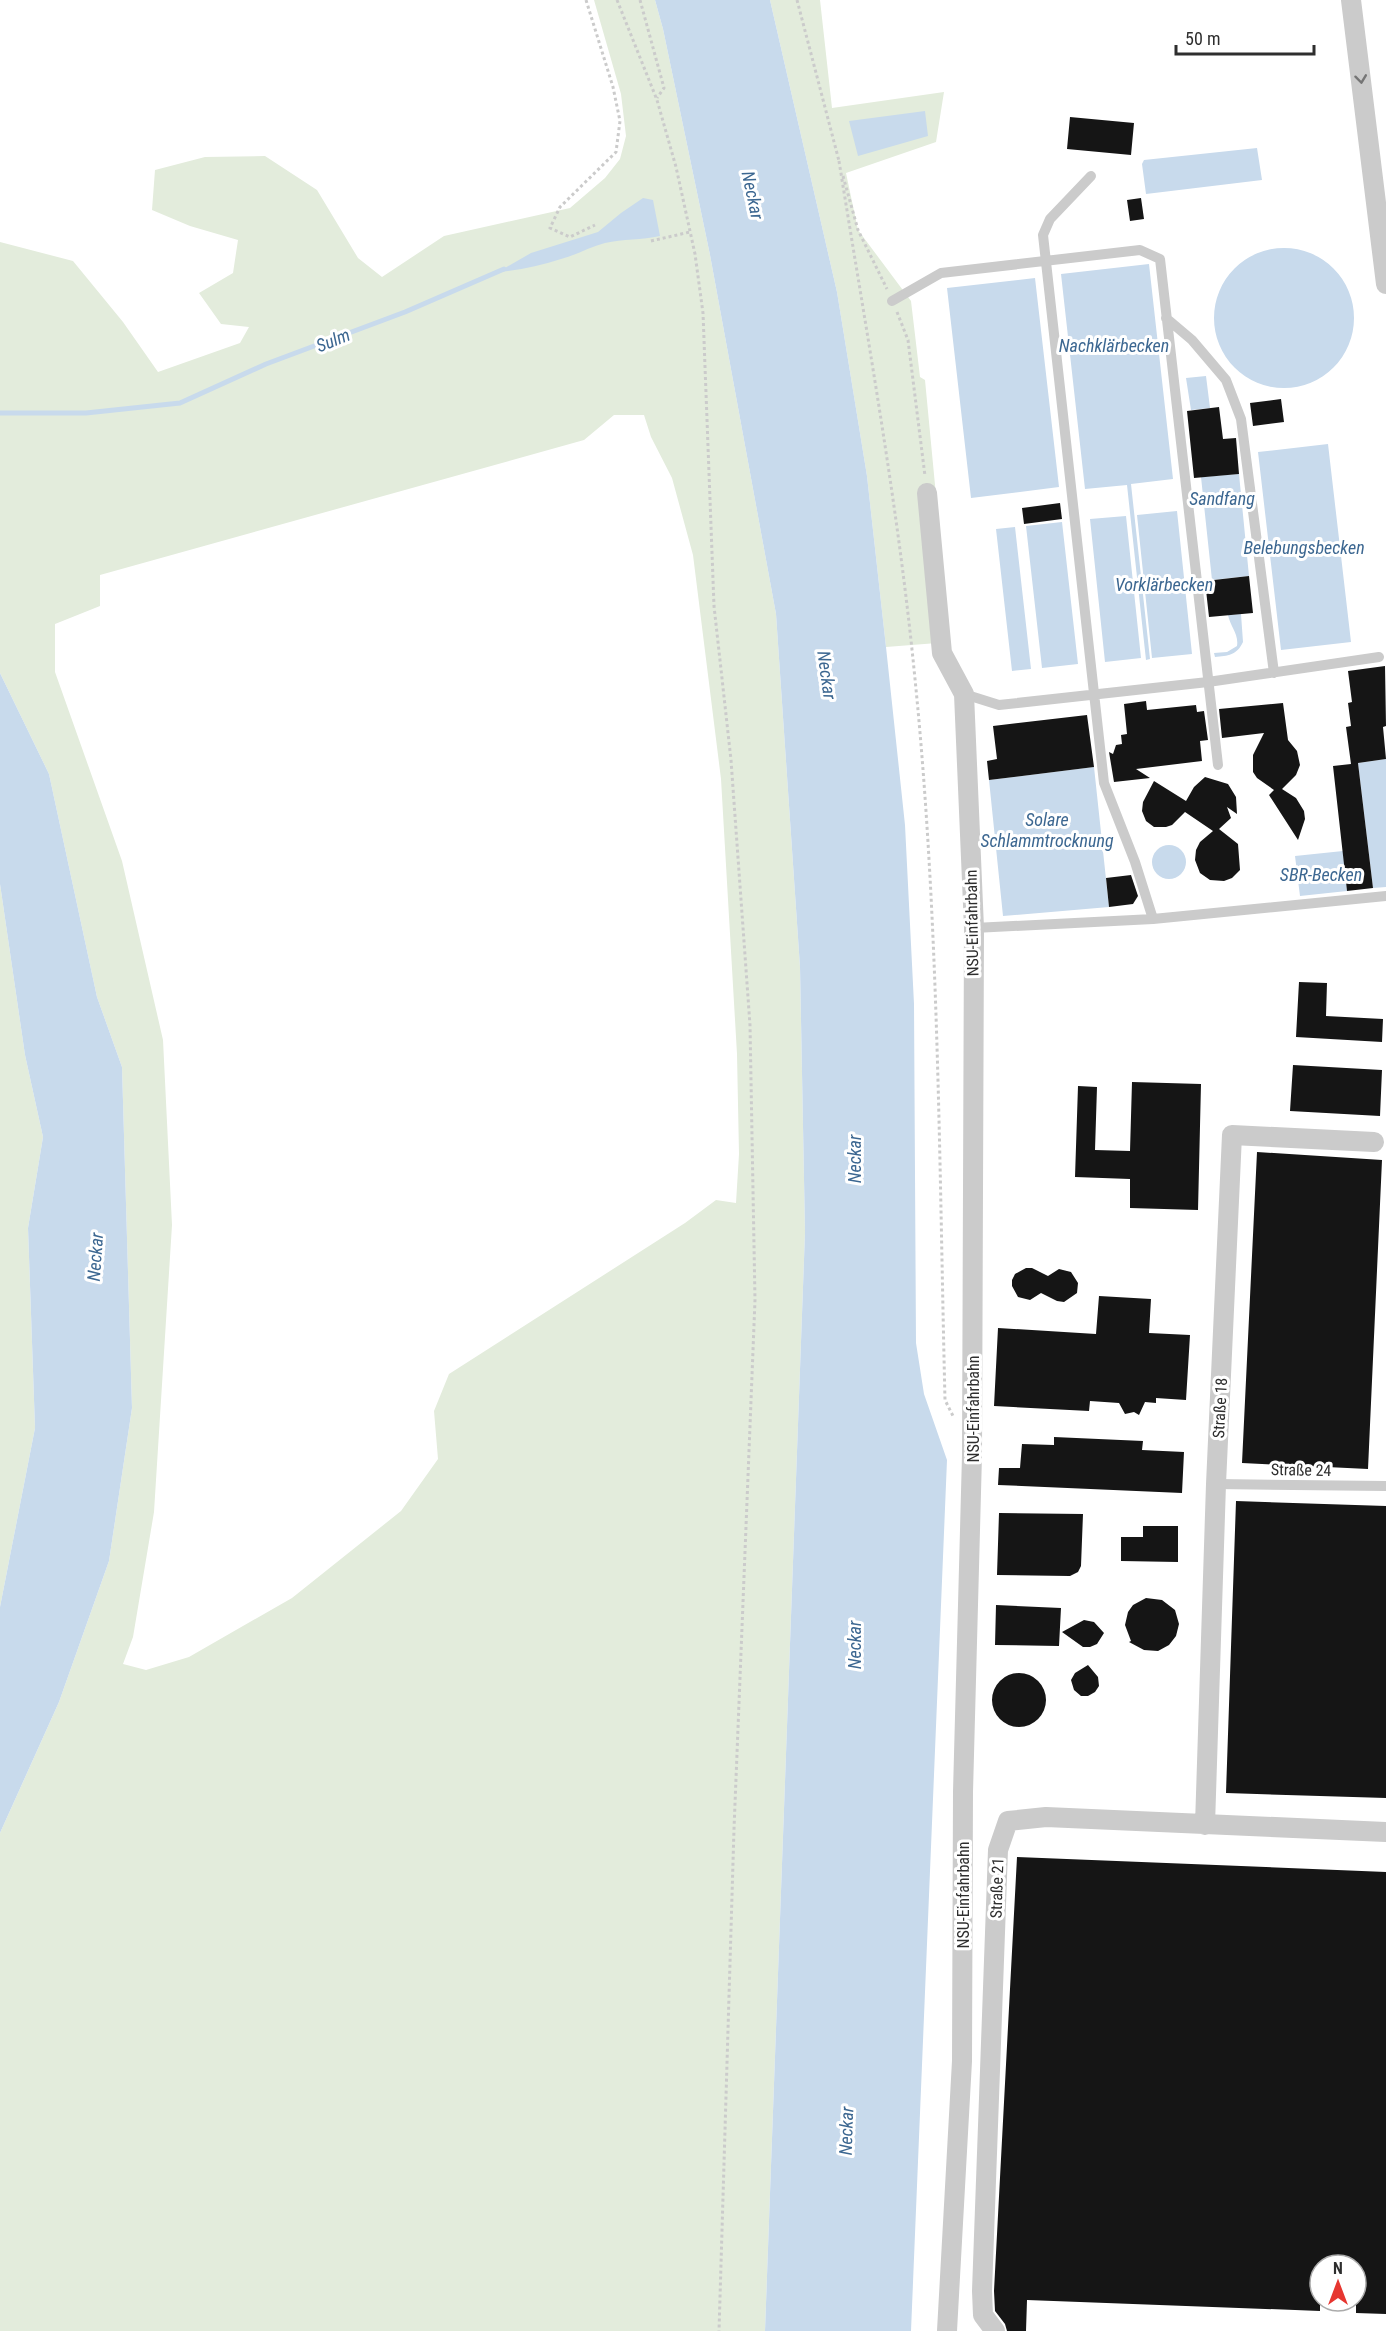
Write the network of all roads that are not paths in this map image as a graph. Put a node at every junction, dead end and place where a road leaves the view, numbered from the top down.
1 (1352, 0) edge
2 (1361, 0) edge
3 (1355, 31) junction
4 (1091, 176) dead end
5 (1046, 261) junction
6 (1386, 284) edge
7 (892, 301) road end
8 (1166, 318) junction
9 (927, 493) road end
10 (1379, 657) dead end
11 (1274, 673) junction
12 (1208, 682) junction
13 (964, 694) junction
14 (1095, 694) junction
15 (1218, 765) dead end
16 (1386, 896) edge
17 (1153, 919) junction
18 (974, 928) junction
19 (1374, 1142) dead end
20 (1216, 1484) junction
21 (1386, 1486) edge
22 (1205, 1825) junction
23 (1386, 1832) edge
24 (983, 2323) edge
25 (947, 2331) edge
26 (995, 2331) edge

1 - 3 street
2 - 3 lane
3 -> 6 street
4 - 5 lane
5 - 7 lane
5 - 8 lane
5 - 14 lane
8 - 11 lane
8 - 12 lane
9 - 13 street, NSU-Einfahrbahn
10 - 11 lane
11 - 12 lane
12 - 14 lane
12 - 15 lane
13 - 14 lane
13 - 18 street, NSU-Einfahrbahn
14 - 17 lane
16 - 17 lane
17 - 18 lane
18 - 25 street, NSU-Einfahrbahn
19 - 20 street, Straße 18
20 - 21 lane, Straße 24
20 - 22 street, Straße 18
22 - 23 street, Straße 21
22 - 24 street, Straße 21
24 - 26 street, Straße 21

